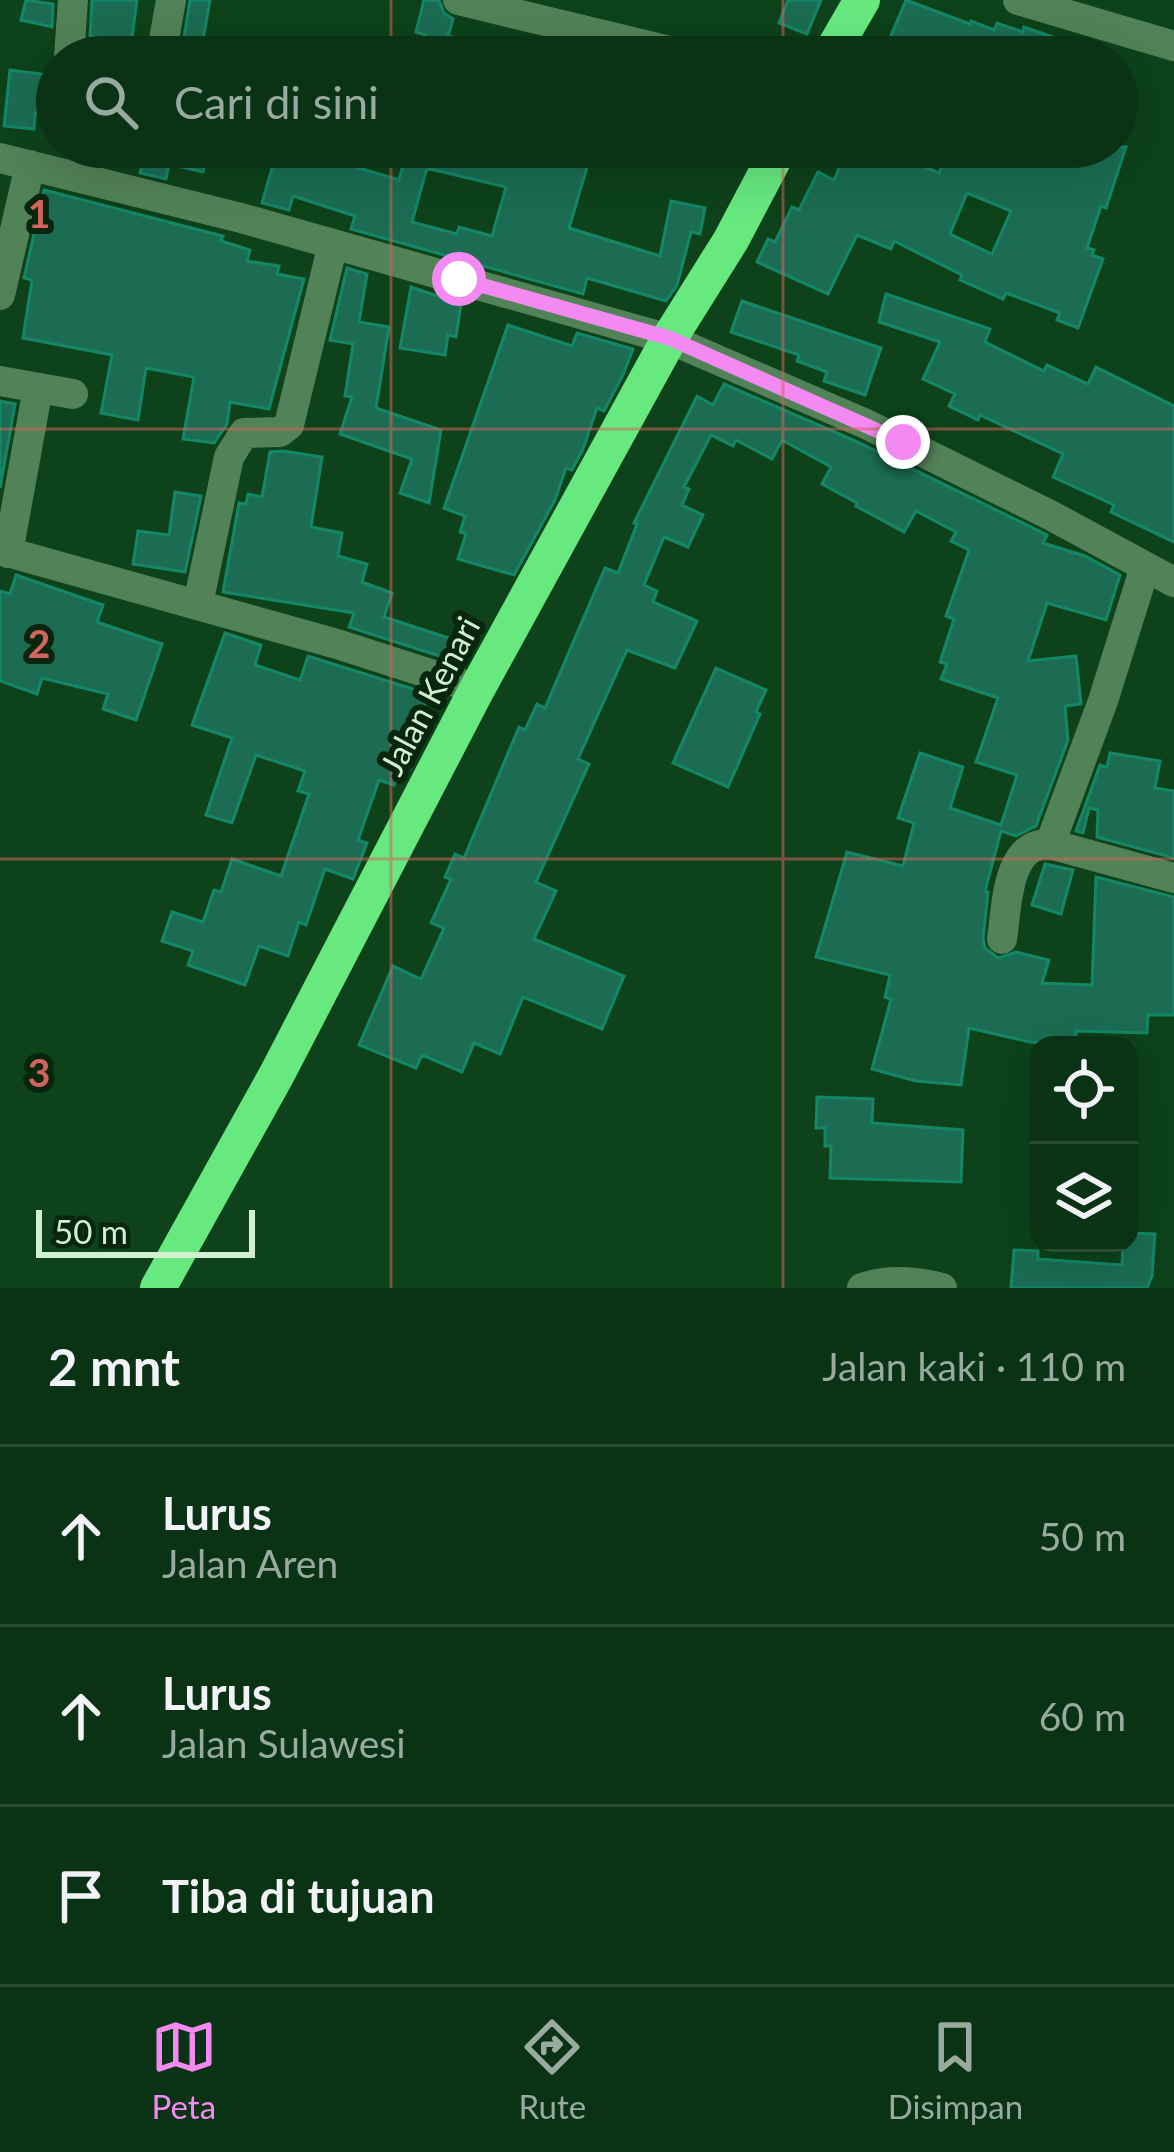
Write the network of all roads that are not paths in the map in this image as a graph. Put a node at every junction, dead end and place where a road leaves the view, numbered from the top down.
1 (73, 0) edge
2 (171, 0) edge
3 (862, 0) edge
4 (1018, 0) edge
5 (478, 2) edge
6 (70, 36) edge
7 (165, 36) edge
8 (612, 36) edge
9 (841, 36) edge
10 (1174, 46) edge
11 (36, 168) edge
12 (63, 168) edge
13 (769, 168) edge
14 (333, 244) junction
15 (0, 295) edge
16 (669, 338) junction
17 (0, 381) edge
18 (38, 388) junction
19 (73, 394) dead end
20 (4, 551) edge
21 (1145, 567) junction
22 (1174, 582) edge
23 (198, 604) junction
24 (477, 689) junction
25 (1050, 844) junction
26 (1174, 878) edge
27 (1002, 939) dead end
28 (158, 1288) edge
29 (862, 1288) edge
30 (942, 1288) edge

1 - 6 street
2 - 7 street
3 - 9 highway
4 - 10 street
5 - 8 street
11 - 15 street
12 - 14 street
13 - 16 highway, Jalan Kenari
14 - 16 street
14 - 23 street
16 - 21 street
16 - 24 highway, Jalan Kenari
17 - 18 street
18 - 19 street
18 - 20 street
20 - 23 street
21 - 22 street
21 - 25 street
23 - 24 street
24 - 28 highway, Jalan Kenari
25 - 26 street
25 - 27 street
29 - 30 street

